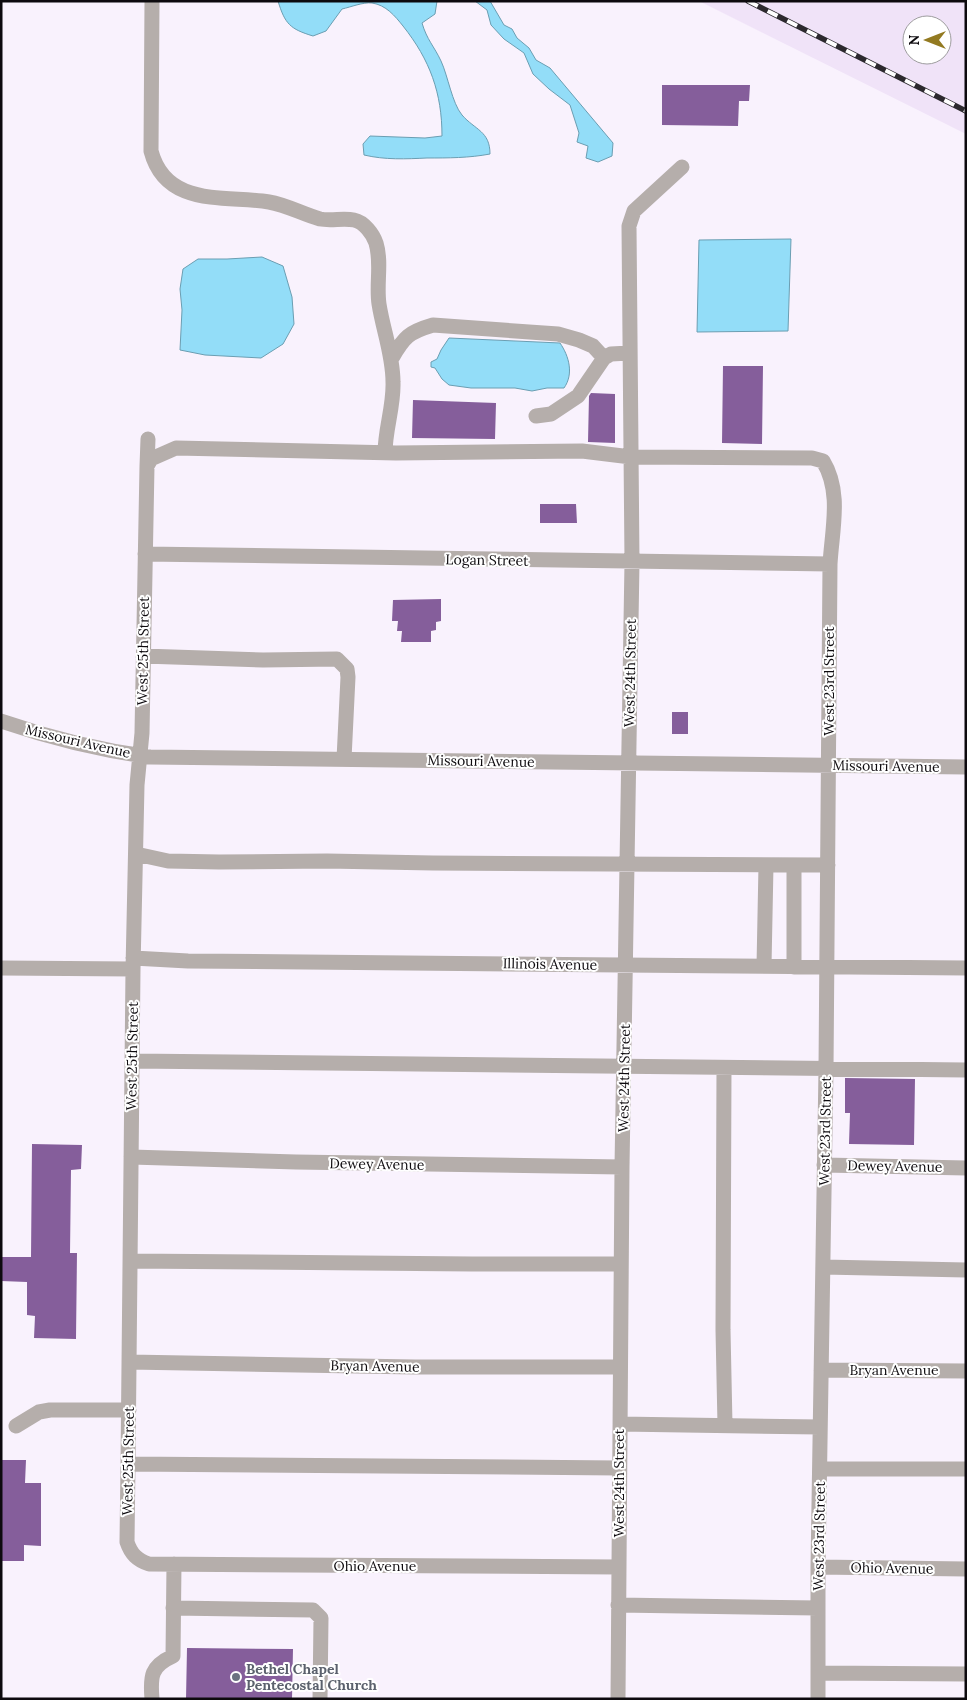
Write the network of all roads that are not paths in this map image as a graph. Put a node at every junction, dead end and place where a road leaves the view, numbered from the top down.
1 (152, 1) edge
2 (682, 167) dead end
3 (629, 353) junction
4 (392, 358) junction
5 (604, 358) junction
6 (536, 416) dead end
7 (148, 439) dead end
8 (385, 453) junction
9 (631, 457) junction
10 (147, 466) junction
11 (145, 554) junction
12 (632, 562) junction
13 (830, 564) junction
14 (143, 656) junction
15 (1, 722) edge
16 (140, 756) junction
17 (344, 760) junction
18 (628, 763) junction
19 (828, 766) junction
20 (966, 767) edge
21 (136, 854) junction
22 (627, 864) junction
23 (766, 865) junction
24 (794, 865) junction
25 (828, 865) junction
26 (133, 964) junction
27 (626, 965) junction
28 (764, 966) junction
29 (794, 967) junction
30 (827, 967) junction
31 (1, 968) edge
32 (966, 968) edge
33 (132, 1061) junction
34 (624, 1067) junction
35 (724, 1068) junction
36 (826, 1069) junction
37 (966, 1070) edge
38 (131, 1157) junction
39 (824, 1165) junction
40 (622, 1167) junction
41 (966, 1168) edge
42 (130, 1261) junction
43 (621, 1264) junction
44 (823, 1267) junction
45 (966, 1270) edge
46 (129, 1362) junction
47 (620, 1366) junction
48 (822, 1370) junction
49 (966, 1371) edge
50 (129, 1410) junction
51 (620, 1424) junction
52 (725, 1425) junction
53 (16, 1426) dead end
54 (820, 1427) junction
55 (128, 1464) junction
56 (619, 1468) junction
57 (820, 1469) junction
58 (966, 1469) edge
59 (134, 1556) joint
60 (174, 1564) junction
61 (618, 1567) junction
62 (818, 1567) junction
63 (966, 1569) edge
64 (618, 1605) junction
65 (174, 1608) junction
66 (818, 1608) junction
67 (818, 1673) junction
68 (966, 1674) edge
69 (152, 1699) edge
70 (320, 1699) edge
71 (618, 1699) edge
72 (818, 1699) edge

1 - 4 street
2 - 3 street, West 24th Street
3 - 5 street
3 - 9 street, West 24th Street
4 - 5 street
4 - 8 street
5 - 6 street
7 - 10 street, West 25th Street
8 - 9 street
8 - 10 street
9 - 12 street, West 24th Street
9 - 13 street, West 23rd Street
10 - 11 street, West 25th Street
11 - 12 street, Logan Street
11 - 14 street, West 25th Street
12 - 13 street, Logan Street
12 - 18 street, West 24th Street
13 - 19 street, West 23rd Street
14 - 16 street, West 25th Street
14 - 17 street
15 - 16 street, Missouri Avenue
16 - 17 street, Missouri Avenue
16 - 21 street, West 25th Street
17 - 18 street, Missouri Avenue
18 - 19 street, Missouri Avenue
18 - 22 street, West 24th Street
19 - 20 street, Missouri Avenue
19 - 25 street, West 23rd Street
21 - 22 street
21 - 26 street, West 25th Street
22 - 23 street
22 - 27 street, West 24th Street
23 - 24 street
23 - 28 street
24 - 25 street
24 - 29 street
25 - 30 street, West 23rd Street
26 - 27 street, Illinois Avenue
26 - 31 street, Illinois Avenue
26 - 33 street, West 25th Street
27 - 28 street, Illinois Avenue
27 - 34 street, West 24th Street
28 - 29 street, Illinois Avenue
29 - 30 street, Illinois Avenue
30 - 32 street, Illinois Avenue
30 - 36 street, West 23rd Street
33 - 34 street
33 - 38 street, West 25th Street
34 - 35 street
34 - 40 street, West 24th Street
35 - 36 street
35 - 52 street
36 - 37 street
36 - 39 street, West 23rd Street
38 - 40 street, Dewey Avenue
38 - 42 street, West 25th Street
39 - 41 street, Dewey Avenue
39 - 44 street, West 23rd Street
40 - 43 street, West 24th Street
42 - 43 street
42 - 46 street, West 25th Street
43 - 47 street, West 24th Street
44 - 45 street
44 - 48 street, West 23rd Street
46 - 47 street, Bryan Avenue
46 - 50 street, West 25th Street
47 - 51 street, West 24th Street
48 - 49 street, Bryan Avenue
48 - 54 street, West 23rd Street
50 - 53 street
50 - 55 street, West 25th Street
51 - 52 street
51 - 56 street, West 24th Street
52 - 54 street
54 - 57 street, West 23rd Street
55 - 56 street
55 - 59 street, West 25th Street
56 - 61 street, West 24th Street
57 - 58 street
57 - 62 street, West 23rd Street
59 - 60 street, Ohio Avenue
60 - 61 street, Ohio Avenue
60 - 65 street
61 - 64 street, West 24th Street
62 - 63 street, Ohio Avenue
62 - 66 street, West 23rd Street
64 - 66 street
64 - 71 street, West 24th Street
65 - 69 street
65 - 70 street
66 - 67 street, West 23rd Street
67 - 68 street
67 - 72 street, West 23rd Street

